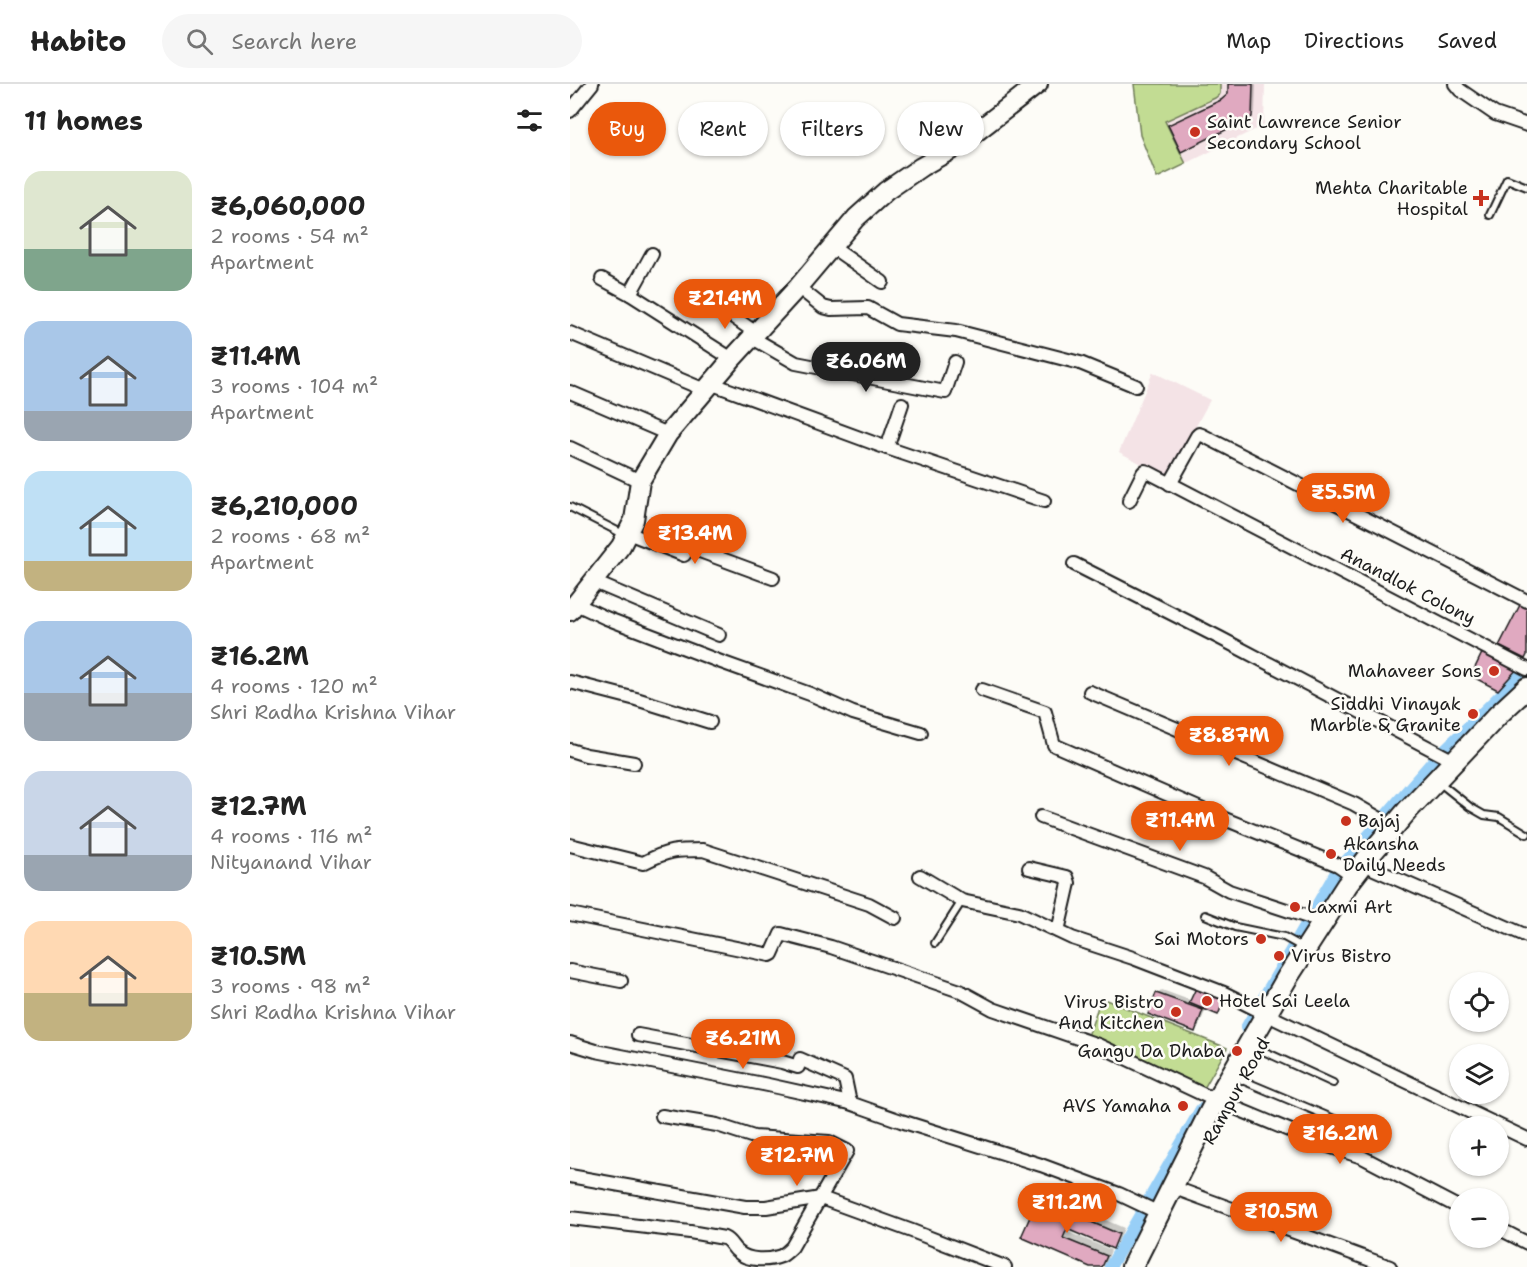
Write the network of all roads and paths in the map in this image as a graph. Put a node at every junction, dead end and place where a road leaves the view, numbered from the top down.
1 (592, 84) edge
2 (1038, 84) edge
3 (1455, 84) edge
4 (570, 111) edge
5 (1527, 125) edge
6 (1527, 187) edge
7 (1490, 215) dead end
8 (832, 247) junction
9 (652, 254) dead end
10 (602, 279) dead end
11 (882, 282) dead end
12 (798, 287) junction
13 (630, 294) junction
14 (712, 302) dead end
15 (570, 333) edge
16 (754, 335) junction
17 (732, 358) junction
18 (955, 362) dead end
19 (708, 386) junction
20 (1136, 386) dead end
21 (570, 392) edge
22 (902, 404) dead end
23 (668, 434) junction
24 (570, 448) edge
25 (887, 448) junction
26 (640, 481) junction
27 (1170, 484) junction
28 (1044, 501) dead end
29 (1129, 501) dead end
30 (570, 507) edge
31 (628, 535) junction
32 (1074, 564) dead end
33 (773, 578) dead end
34 (594, 582) junction
35 (1527, 601) edge
36 (573, 608) edge
37 (719, 635) dead end
38 (1526, 668) edge
39 (570, 682) edge
40 (1527, 688) edge
41 (982, 690) dead end
42 (1090, 692) dead end
43 (1527, 705) edge
44 (710, 722) dead end
45 (921, 734) dead end
46 (570, 750) edge
47 (1444, 757) junction
48 (634, 763) dead end
49 (1445, 787) junction
50 (1041, 817) dead end
51 (1386, 824) junction
52 (1527, 834) edge
53 (570, 845) edge
54 (1029, 868) dead end
55 (1374, 869) junction
56 (1346, 870) junction
57 (920, 876) dead end
58 (962, 901) junction
59 (570, 914) edge
60 (1205, 915) dead end
61 (896, 918) dead end
62 (1315, 919) junction
63 (1058, 931) junction
64 (1527, 936) edge
65 (935, 943) dead end
66 (1298, 944) junction
67 (570, 971) edge
68 (621, 981) dead end
69 (1264, 1013) junction
70 (638, 1035) dead end
71 (570, 1043) edge
72 (1259, 1049) junction
73 (1242, 1080) junction
74 (1333, 1083) dead end
75 (850, 1102) junction
76 (1222, 1103) junction
77 (662, 1116) dead end
78 (1358, 1129) dead end
79 (1527, 1139) edge
80 (570, 1176) edge
81 (1183, 1191) junction
82 (821, 1198) junction
83 (1449, 1202) edge
84 (1150, 1208) junction
85 (570, 1218) edge
86 (1509, 1234) edge
87 (1527, 1243) edge
88 (1005, 1267) edge
89 (1132, 1267) edge
90 (1145, 1267) edge
91 (1390, 1267) edge

1 - 4 street
2 - 8 street
3 - 5 street
6 - 7 lane
8 - 11 street
8 - 12 street
9 - 13 street
10 - 13 street
12 - 16 street
12 - 20 street
13 - 17 street
14 - 16 street
15 - 19 street
16 - 17 street
16 - 18 street
17 - 19 street
19 - 23 street
19 - 25 street
21 - 23 street
22 - 25 street
23 - 26 street
24 - 26 street
25 - 28 street
26 - 31 street
27 - 29 street, Anandlok Colony
27 - 35 street
27 - 38 street, Anandlok Colony
30 - 31 lane
31 - 33 street
31 - 34 street
32 - 47 street
34 - 36 street
34 - 37 street
36 - 45 street
39 - 44 street
40 - 47 main road
41 - 56 street
42 - 51 street
43 - 49 main road, Rampur Road
46 - 48 street
47 - 51 main road
49 - 52 lane
49 - 55 main road, Rampur Road
50 - 62 street
51 - 56 main road
53 - 61 street
54 - 63 street
55 - 64 street
55 - 69 main road, Rampur Road
56 - 62 main road
57 - 58 street
58 - 63 street
58 - 65 lane
59 - 76 street
60 - 66 lane
62 - 66 main road
63 - 69 street
66 - 69 main road
67 - 68 street
69 - 72 main road, Rampur Road
69 - 76 main road
69 - 79 street
70 - 75 street
71 - 75 street
72 - 73 main road, Rampur Road
72 - 74 lane
73 - 76 main road, Rampur Road
73 - 78 lane
75 - 84 street
76 - 81 main road, Rampur Road
76 - 83 street
76 - 84 main road
77 - 82 street
80 - 82 street
81 - 90 main road, Rampur Road
81 - 91 street
82 - 85 street
82 - 88 street
84 - 89 main road
86 - 87 street

